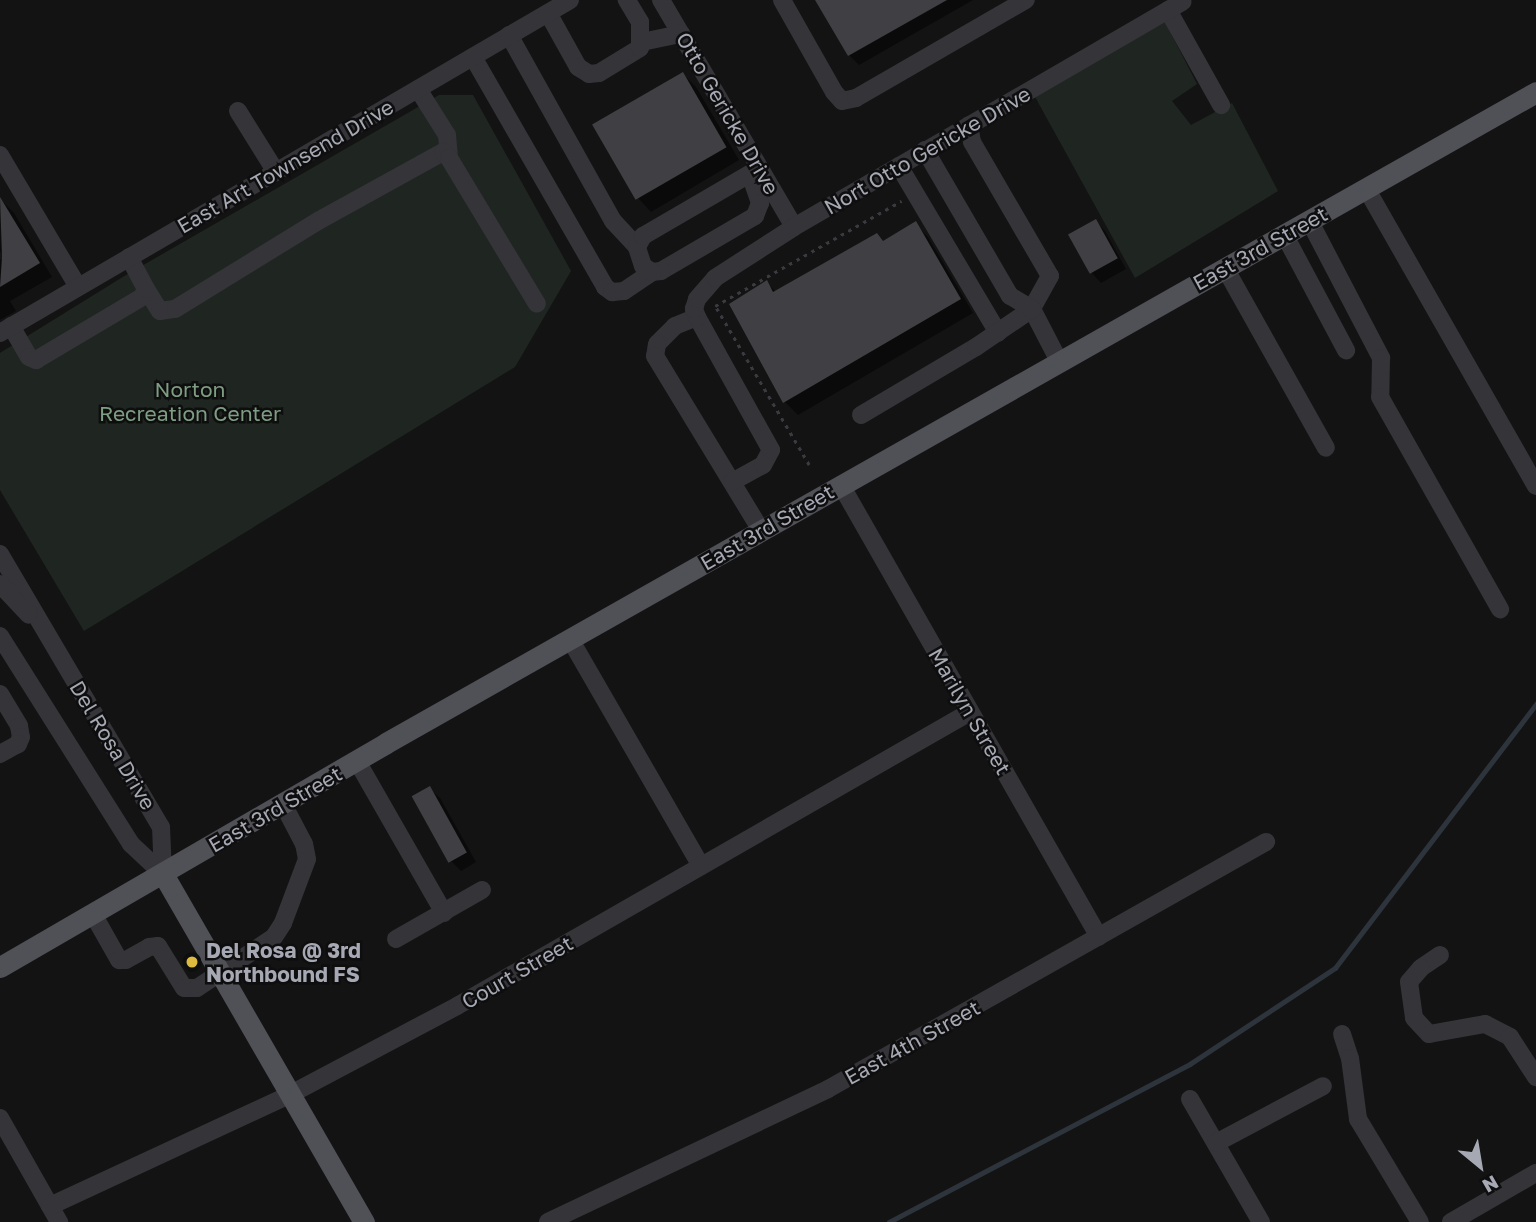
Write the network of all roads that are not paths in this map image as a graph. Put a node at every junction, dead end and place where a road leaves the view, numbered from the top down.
1 (570, 0) edge
2 (627, 0) edge
3 (662, 0) edge
4 (782, 0) edge
5 (1026, 0) edge
6 (548, 13) junction
7 (681, 34) junction
8 (509, 35) junction
9 (642, 43) junction
10 (473, 57) junction
11 (418, 89) junction
12 (1536, 92) edge
13 (1221, 105) dead end
14 (238, 111) dead end
15 (969, 125) junction
16 (925, 150) junction
17 (449, 158) junction
18 (3, 166) edge
19 (899, 166) junction
20 (276, 172) junction
21 (755, 172) junction
22 (1366, 188) junction
23 (1309, 220) junction
24 (794, 227) junction
25 (1284, 234) junction
26 (637, 247) junction
27 (129, 257) junction
28 (1226, 268) junction
29 (652, 272) junction
30 (78, 287) junction
31 (146, 289) junction
32 (537, 304) dead end
33 (1032, 309) junction
34 (697, 317) junction
35 (5, 330) edge
36 (998, 333) junction
37 (1346, 350) dead end
38 (1059, 361) junction
39 (861, 415) dead end
40 (1326, 447) dead end
41 (732, 482) junction
42 (841, 485) junction
43 (1536, 486) edge
44 (761, 530) junction
45 (0, 554) edge
46 (0, 584) edge
47 (1500, 609) dead end
48 (41, 623) junction
49 (0, 636) edge
50 (570, 639) junction
51 (0, 694) edge
52 (970, 712) junction
53 (0, 754) edge
54 (357, 761) junction
55 (283, 804) junction
56 (1266, 842) dead end
57 (701, 866) junction
58 (163, 874) junction
59 (482, 890) dead end
60 (443, 913) junction
61 (93, 914) junction
62 (1099, 937) junction
63 (396, 939) dead end
64 (1440, 955) dead end
65 (0, 967) edge
66 (220, 973) junction
67 (1342, 1034) dead end
68 (1536, 1077) edge
69 (1322, 1086) dead end
70 (289, 1095) junction
71 (1190, 1099) dead end
72 (0, 1118) edge
73 (1216, 1143) junction
74 (1536, 1173) edge
75 (50, 1206) junction
76 (59, 1222) edge
77 (364, 1222) edge
78 (548, 1222) edge
79 (1261, 1222) edge
80 (1420, 1222) edge
81 (1451, 1222) edge

1 - 6 street, East Art Townsend Drive
2 - 9 street
3 - 7 street, Otto Gericke Drive
4 - 5 street
6 - 8 street, East Art Townsend Drive
6 - 9 street
7 - 9 street
7 - 21 street, Otto Gericke Drive
8 - 10 street, East Art Townsend Drive
8 - 26 street
10 - 11 street, East Art Townsend Drive
10 - 29 street
11 - 17 street
11 - 20 street, East Art Townsend Drive
12 - 22 main road, East 3rd Street
13 - 15 street, Nort Otto Gericke Drive
14 - 20 street
15 - 16 street, Nort Otto Gericke Drive
15 - 33 street
16 - 19 street, Nort Otto Gericke Drive
16 - 33 street
17 - 31 street
17 - 32 street
18 - 30 street
19 - 24 street, Nort Otto Gericke Drive
19 - 36 street
20 - 27 street, East Art Townsend Drive
21 - 24 street, Otto Gericke Drive
21 - 26 street
21 - 29 street
22 - 23 main road, East 3rd Street
22 - 43 street
23 - 25 main road, East 3rd Street
23 - 47 street
24 - 34 street, Nort Otto Gericke Drive
25 - 28 main road, East 3rd Street
25 - 37 street
26 - 29 street
27 - 30 street, East Art Townsend Drive
27 - 31 street
28 - 38 main road, East 3rd Street
28 - 40 street
30 - 35 street, East Art Townsend Drive
31 - 35 street
33 - 36 street
33 - 38 street
34 - 41 street
34 - 41 street
36 - 39 street
38 - 42 main road, East 3rd Street
41 - 44 street
42 - 44 main road, East 3rd Street
42 - 52 street, Marilyn Street
44 - 50 main road, East 3rd Street
45 - 48 street, Del Rosa Drive
46 - 48 street
48 - 58 street, Del Rosa Drive
49 - 58 street, Del Rosa Drive
50 - 54 main road, East 3rd Street
50 - 57 street
51 - 53 street
52 - 57 street, Court Street
52 - 62 street, Marilyn Street
54 - 55 main road, East 3rd Street
54 - 60 street
55 - 58 main road, East 3rd Street
55 - 66 street
56 - 62 street, East 4th Street
57 - 70 street, Court Street
58 - 61 main road, East 3rd Street
58 - 66 main road
59 - 60 street
60 - 63 street
61 - 65 main road, East 3rd Street
61 - 66 street
62 - 78 street, East 4th Street
64 - 68 street
66 - 70 main road
67 - 80 street
69 - 73 street
70 - 75 street, Court Street
70 - 77 main road
71 - 73 street
72 - 75 street
73 - 79 street
74 - 81 street
75 - 76 street

